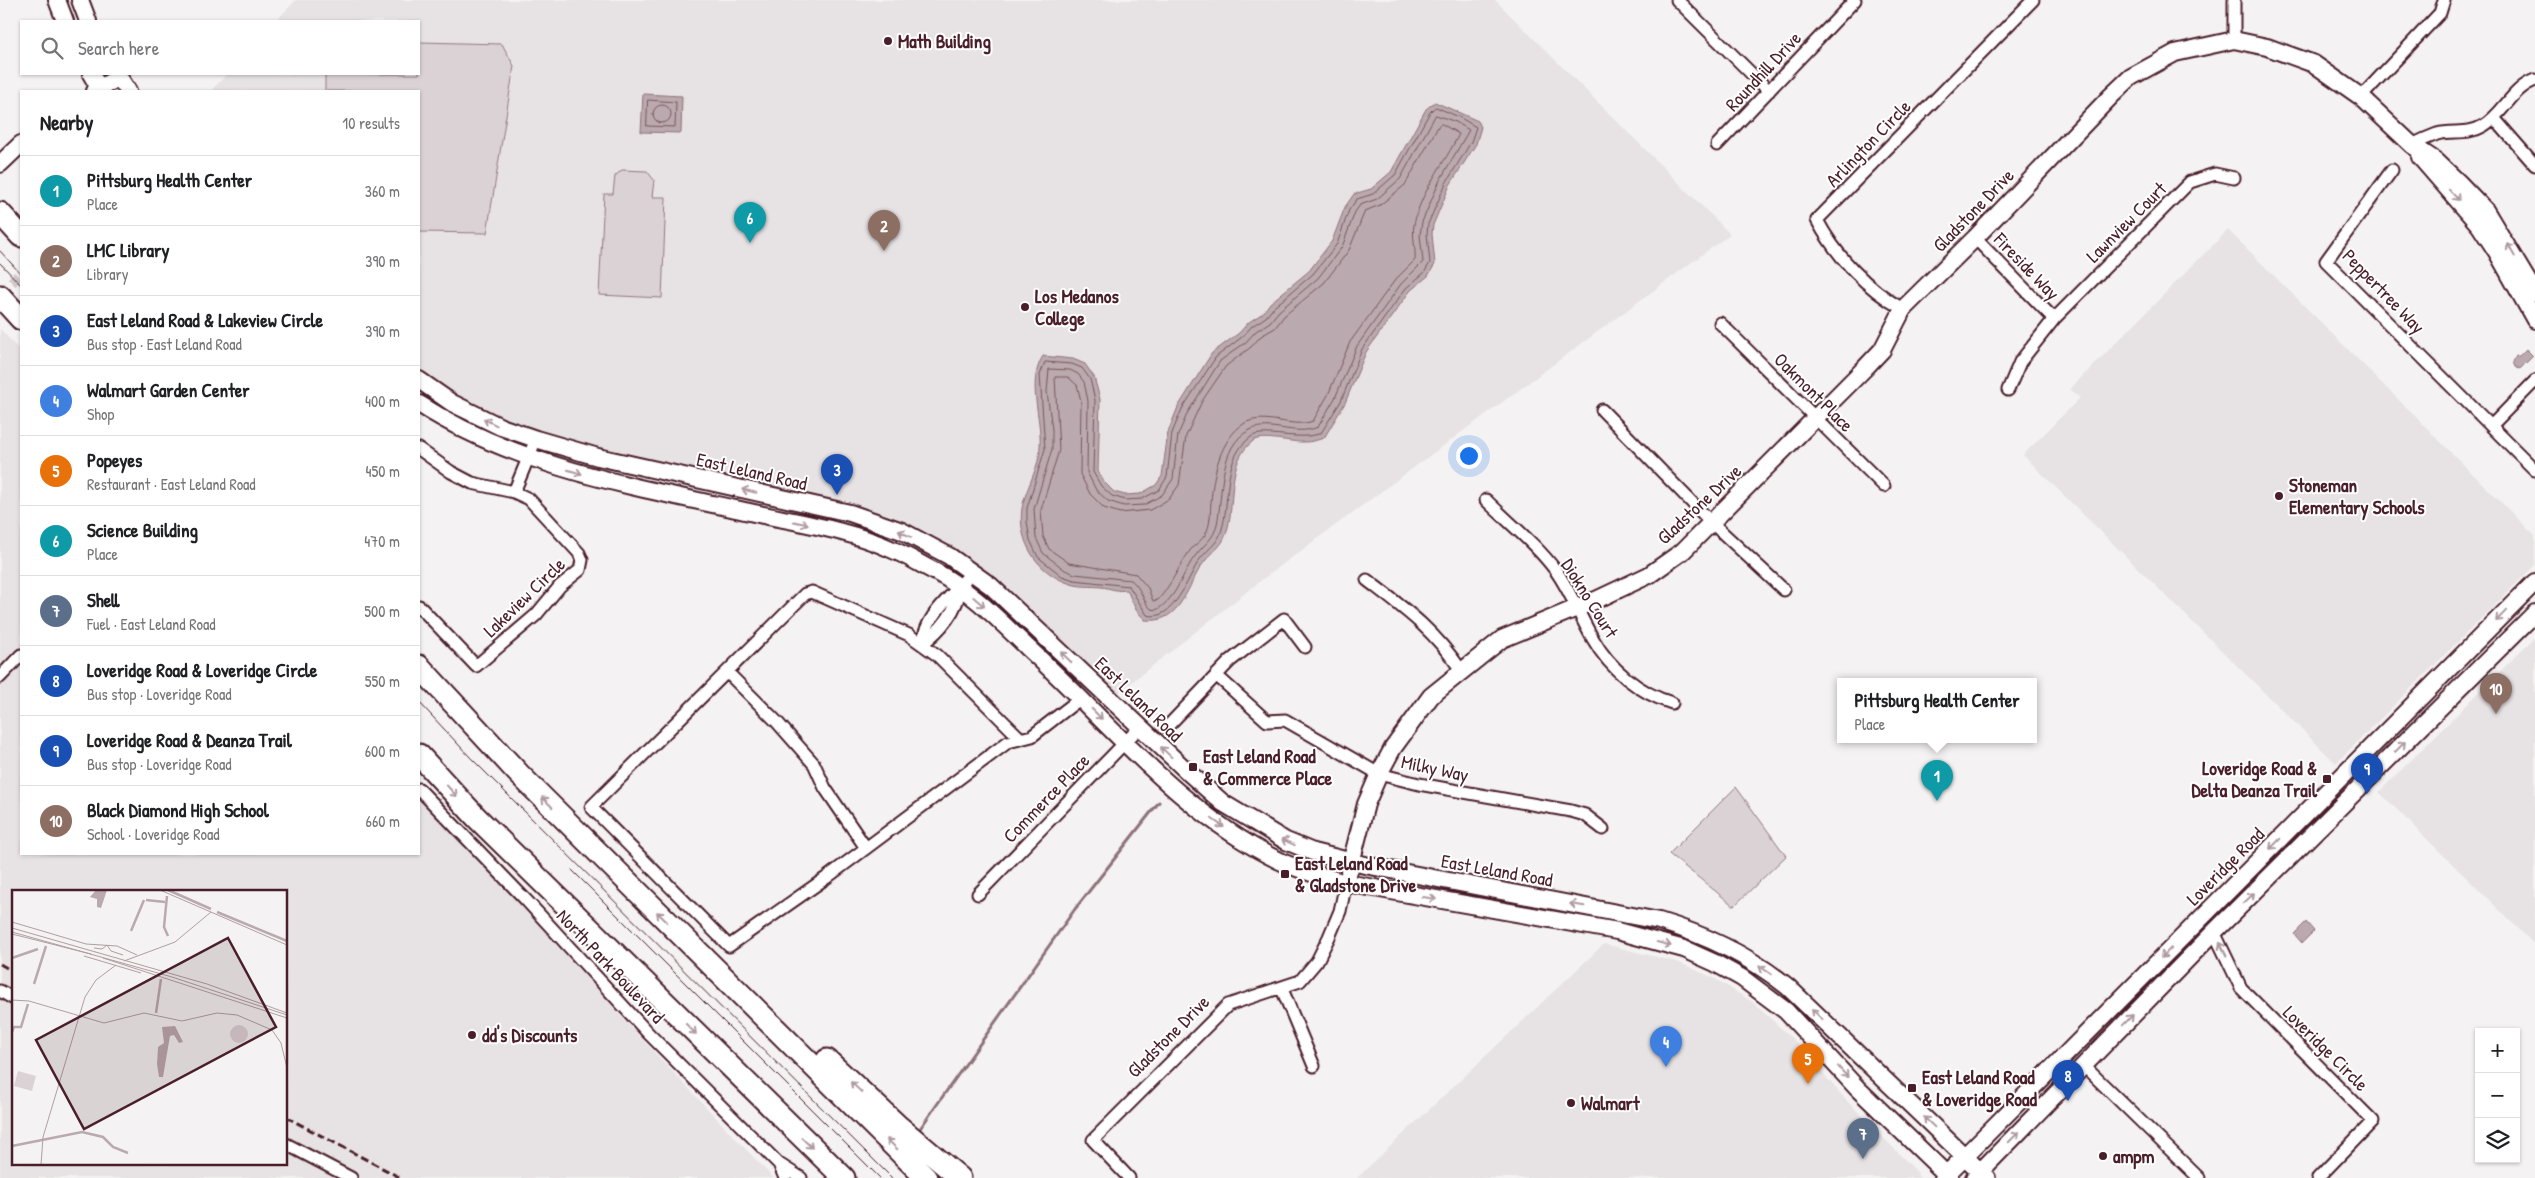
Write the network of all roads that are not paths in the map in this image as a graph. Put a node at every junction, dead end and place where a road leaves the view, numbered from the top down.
1 (57, 0) edge
2 (80, 0) edge
3 (1677, 0) edge
4 (1855, 0) edge
5 (2033, 0) edge
6 (2234, 0) edge
7 (2444, 0) edge
8 (65, 20) edge
9 (88, 20) edge
10 (2234, 40) junction
11 (91, 75) edge
12 (118, 75) edge
13 (2535, 80) edge
14 (99, 90) edge
15 (100, 90) edge
16 (127, 90) edge
17 (1769, 91) junction
18 (2361, 97) junction
19 (2494, 118) junction
20 (2412, 144) junction
21 (20, 145) edge
22 (1717, 145) dead end
23 (0, 164) edge
24 (2535, 165) edge
25 (2392, 170) dead end
26 (2234, 178) dead end
27 (0, 213) edge
28 (20, 235) edge
29 (1975, 238) junction
30 (2535, 293) edge
31 (0, 296) edge
32 (1903, 308) junction
33 (20, 318) edge
34 (2054, 319) junction
35 (2535, 320) edge
36 (1720, 323) dead end
37 (420, 381) edge
38 (2535, 381) edge
39 (2008, 390) dead end
40 (420, 405) edge
41 (1602, 410) dead end
42 (1816, 418) junction
43 (2491, 426) junction
44 (536, 438) junction
45 (420, 450) edge
46 (528, 458) junction
47 (2535, 470) edge
48 (1884, 486) dead end
49 (514, 492) junction
50 (1486, 500) dead end
51 (1711, 522) junction
52 (971, 572) junction
53 (1367, 580) dead end
54 (2535, 582) edge
55 (960, 588) junction
56 (1784, 590) dead end
57 (420, 607) edge
58 (1576, 608) junction
59 (2535, 613) edge
60 (922, 644) junction
61 (1306, 647) dead end
62 (20, 656) edge
63 (420, 667) edge
64 (1461, 670) junction
65 (727, 672) junction
66 (1216, 675) junction
67 (0, 677) edge
68 (1081, 698) junction
69 (1672, 703) dead end
70 (1140, 727) junction
71 (1167, 727) dead end
72 (1021, 739) junction
73 (1125, 742) junction
74 (420, 756) edge
75 (1379, 774) junction
76 (420, 791) edge
77 (2308, 812) junction
78 (1603, 829) dead end
79 (2317, 832) junction
80 (866, 848) junction
81 (1351, 862) junction
82 (1346, 883) junction
83 (978, 894) dead end
84 (2214, 932) junction
85 (697, 952) junction
86 (1282, 989) junction
87 (0, 991) edge
88 (12, 998) edge
89 (1314, 1066) dead end
90 (2084, 1066) junction
91 (288, 1145) edge
92 (1964, 1156) junction
93 (780, 1164) junction
94 (1980, 1176) edge
95 (1947, 1177) edge
96 (351, 1178) edge
97 (785, 1178) edge
98 (800, 1178) edge
99 (844, 1178) edge
100 (926, 1178) edge
101 (960, 1178) edge
102 (1129, 1178) edge
103 (2199, 1178) edge
104 (2318, 1178) edge

1 - 8 main road
2 - 9 main road
3 - 17 street
4 - 17 street, Roundhill Drive
5 - 32 street, Arlington Circle
6 - 10 street
7 - 18 street
10 - 18 main road, Gladstone Drive
10 - 29 main road, Gladstone Drive
11 - 14 main road
12 - 15 main road
12 - 16 main road
13 - 19 street
17 - 22 street, Roundhill Drive
18 - 20 main road, Gladstone Drive
19 - 20 street
19 - 24 street
30 -> 20 main road
20 -> 35 main road
21 - 23 main road
25 - 43 street, Peppertree Way
26 - 34 street, Lawnview Court
27 - 28 highway
29 - 32 main road, Gladstone Drive
29 - 34 street, Fireside Way
31 - 33 highway
32 - 42 main road, Gladstone Drive
34 - 39 street, Lawnview Court
36 - 42 street, Oakmont Place
44 -> 37 main road, East Leland Road
38 - 43 street
40 - 46 main road
41 - 51 street
42 - 48 street, Oakmont Place
42 - 51 main road, Gladstone Drive
43 - 47 street, Peppertree Way
44 - 46 street
52 -> 44 main road, East Leland Road
45 - 49 street, Lakeview Circle
46 - 49 street
46 -> 55 main road
49 - 57 street, Lakeview Circle
50 - 58 street, Diokno Court
51 - 56 street
51 - 58 main road, Gladstone Drive
52 - 55 street
70 -> 52 main road, East Leland Road
53 - 64 street
54 -> 77 main road, Loveridge Road
55 - 60 street
55 -> 68 main road
58 - 64 main road, Gladstone Drive
58 - 69 street, Diokno Court
79 -> 59 main road, Loveridge Road
60 - 65 street
60 - 72 street
61 - 66 street
62 - 67 street
85 -> 63 highway
64 - 75 main road, Gladstone Drive
65 - 80 street
65 - 80 street
66 - 71 street
66 - 75 street, Milky Way
68 - 72 street
68 -> 73 main road
70 - 73 street, Commerce Place
81 -> 70 main road, East Leland Road
72 - 80 street
73 -> 82 main road
73 - 83 street, Commerce Place
74 -> 99 highway
75 - 78 street, Milky Way
75 - 81 main road, Gladstone Drive
76 - 93 street, North Park Boulevard
77 - 79 main road
77 -> 92 main road, Loveridge Road
84 -> 79 main road, Loveridge Road
81 - 82 main road, Gladstone Drive
92 -> 81 main road, East Leland Road
82 - 86 street, Gladstone Drive
82 -> 95 main road
90 -> 84 main road, Loveridge Road
104 -> 84 street, Loveridge Circle
100 -> 85 highway
101 -> 85 highway
86 - 89 street
86 - 102 street, Gladstone Drive
87 - 88 street
94 -> 90 main road, Loveridge Road
90 - 103 street
91 - 96 street
92 - 94 main road, East Leland Road
92 - 95 main road, Loveridge Road
93 - 97 street, North Park Boulevard
93 - 98 street, North Park Boulevard

